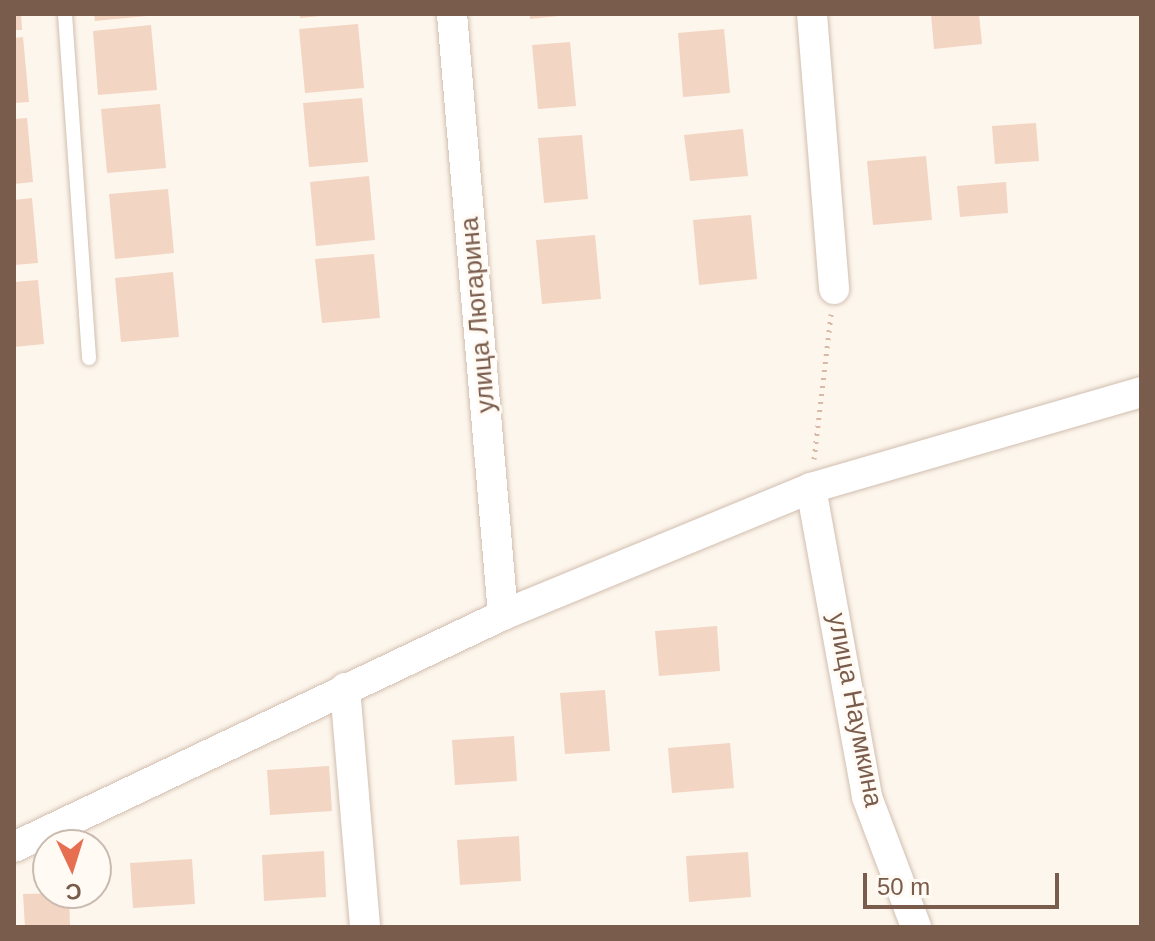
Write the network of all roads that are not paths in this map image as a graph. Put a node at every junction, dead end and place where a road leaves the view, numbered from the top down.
1 (65, 14) edge
2 (452, 14) edge
3 (812, 14) edge
4 (834, 289) road end
5 (89, 358) dead end
6 (1141, 392) edge
7 (811, 488) junction
8 (503, 615) junction
9 (345, 688) junction
10 (14, 847) edge
11 (365, 927) edge
12 (916, 927) edge

1 - 5 lane
2 - 8 street, улица Люгарина
3 - 4 street
6 - 7 street
7 - 8 street
7 - 12 street, улица Наумкина
8 - 9 street
9 - 10 street
9 - 11 street

